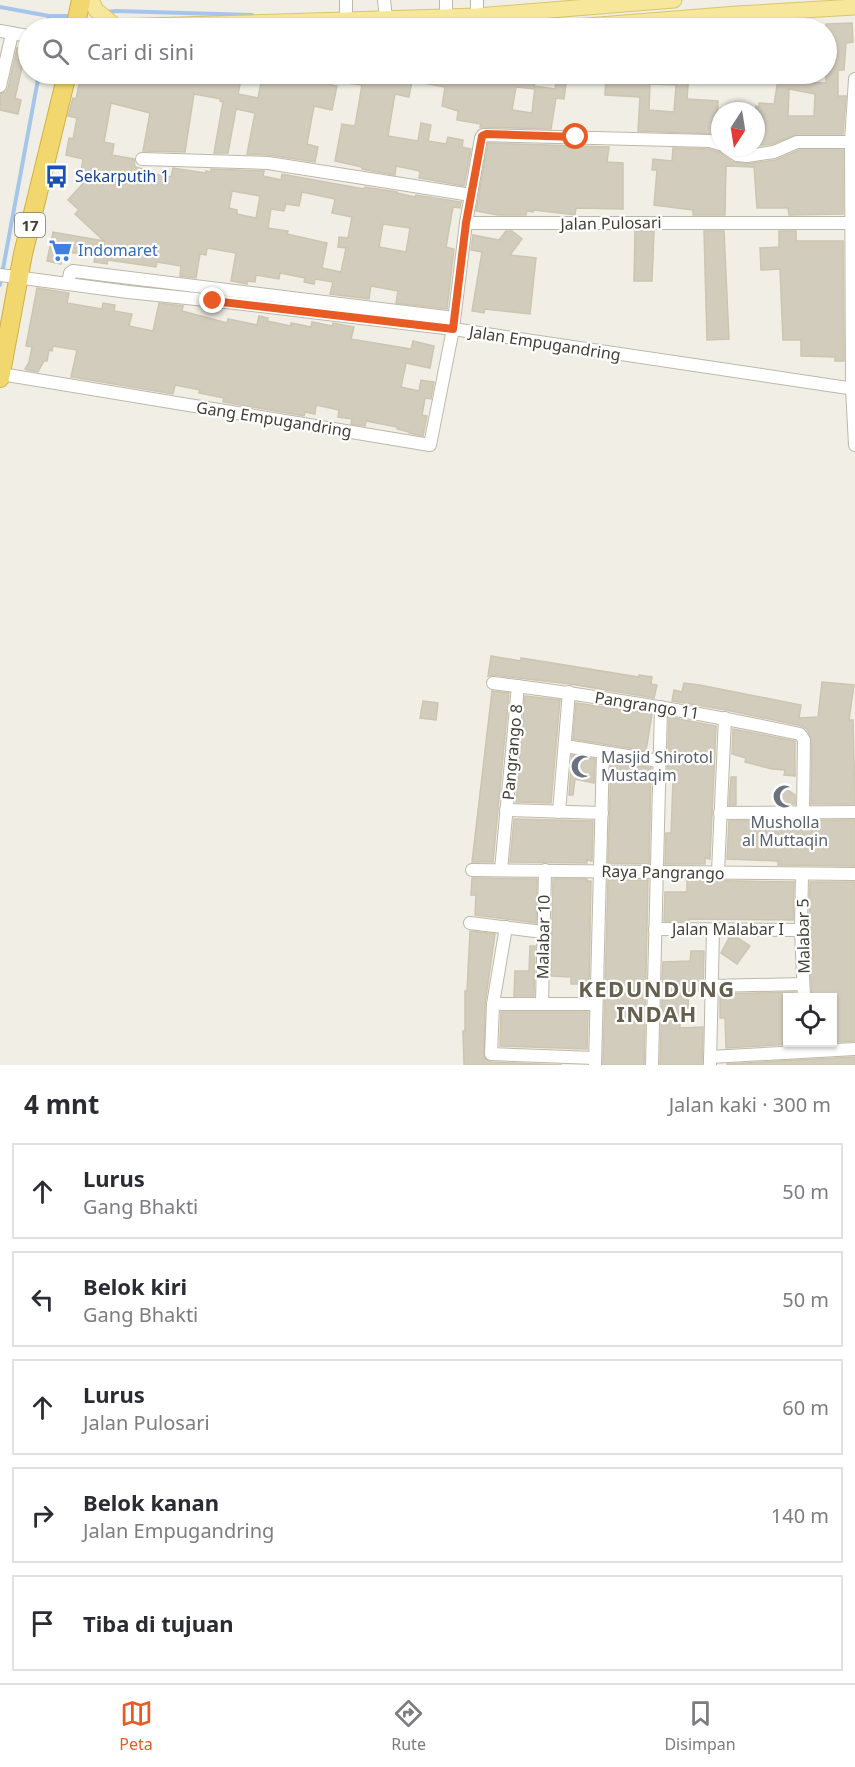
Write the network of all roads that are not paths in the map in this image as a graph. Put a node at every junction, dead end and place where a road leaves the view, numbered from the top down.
1 (674, 0) edge
2 (385, 1) edge
3 (855, 7) edge
4 (346, 9) edge
5 (446, 13) edge
6 (478, 13) edge
7 (214, 18) edge
8 (386, 18) junction
9 (702, 18) edge
10 (6, 33) edge
11 (855, 79) edge
12 (64, 84) edge
13 (0, 86) edge
14 (853, 137) edge
15 (711, 141) edge
16 (765, 153) edge
17 (142, 159) dead end
18 (471, 195) junction
19 (466, 223) junction
20 (852, 223) junction
21 (9, 277) edge
22 (453, 323) junction
23 (1, 374) edge
24 (0, 378) edge
25 (853, 384) edge
26 (855, 445) edge
27 (493, 683) dead end
28 (518, 686) junction
29 (570, 692) junction
30 (661, 707) junction
31 (725, 718) junction
32 (565, 746) junction
33 (603, 752) junction
34 (659, 761) junction
35 (506, 810) junction
36 (559, 812) junction
37 (803, 812) junction
38 (855, 812) edge
39 (602, 813) junction
40 (720, 813) junction
41 (472, 870) dead end
42 (501, 870) junction
43 (545, 870) junction
44 (600, 871) junction
45 (656, 872) junction
46 (718, 872) junction
47 (802, 874) junction
48 (855, 874) edge
49 (470, 923) dead end
50 (506, 927) junction
51 (655, 929) junction
52 (713, 930) junction
53 (801, 930) junction
54 (543, 932) junction
55 (803, 984) junction
56 (711, 986) junction
57 (804, 993) edge
58 (494, 1004) junction
59 (542, 1004) junction
60 (596, 1004) junction
61 (808, 1047) edge
62 (855, 1049) edge
63 (595, 1061) edge
64 (710, 1061) edge
65 (652, 1062) edge

1 - 6 main road
2 - 8 street
3 - 9 main road
4 - 7 main road
4 - 8 main road
5 - 6 main road
5 - 8 main road
10 - 13 street
11 - 14 street
12 - 21 highway, 17
14 - 16 street
14 - 20 street
15 - 18 street
17 - 18 street
18 - 19 street
19 - 20 street, Jalan Pulosari
19 - 22 street
20 - 25 street
21 - 22 street, Jalan Empugandring
21 - 23 highway, 17
22 - 23 street, Gang Empugandring
22 - 25 street, Jalan Empugandring
23 - 24 highway, 17
25 - 26 street
27 - 28 street
28 - 29 street, Pangrango 8
28 - 35 street, Pangrango 8
29 - 30 street, Pangrango 11
29 - 32 street
30 - 31 street, Pangrango 11
30 - 34 street
31 - 37 street, Pangrango 11
31 - 40 street
32 - 33 street
32 - 36 street
33 - 34 street
33 - 39 street
34 - 45 street
35 - 36 street
35 - 42 street, Pangrango 8
36 - 39 street
37 - 38 street
37 - 40 street
39 - 44 street
40 - 46 street
41 - 42 street, Raya Pangrango
42 - 43 street, Raya Pangrango
43 - 44 street, Raya Pangrango
43 - 54 street, Malabar 10
44 - 45 street, Raya Pangrango
44 - 60 street
45 - 46 street, Raya Pangrango
45 - 51 street
46 - 47 street, Raya Pangrango
47 - 48 street, Raya Pangrango
47 - 53 street, Malabar 5
49 - 50 street
50 - 54 street
50 - 58 street
51 - 52 street, Jalan Malabar I
51 - 65 street
52 - 53 street, Jalan Malabar I
52 - 56 street
53 - 55 street, Malabar 5
54 - 59 street, Malabar 10
55 - 56 street
55 - 57 street, Malabar 5
56 - 64 street
58 - 59 street
58 - 63 street
59 - 60 street
60 - 63 street
61 - 62 street
61 - 64 street

